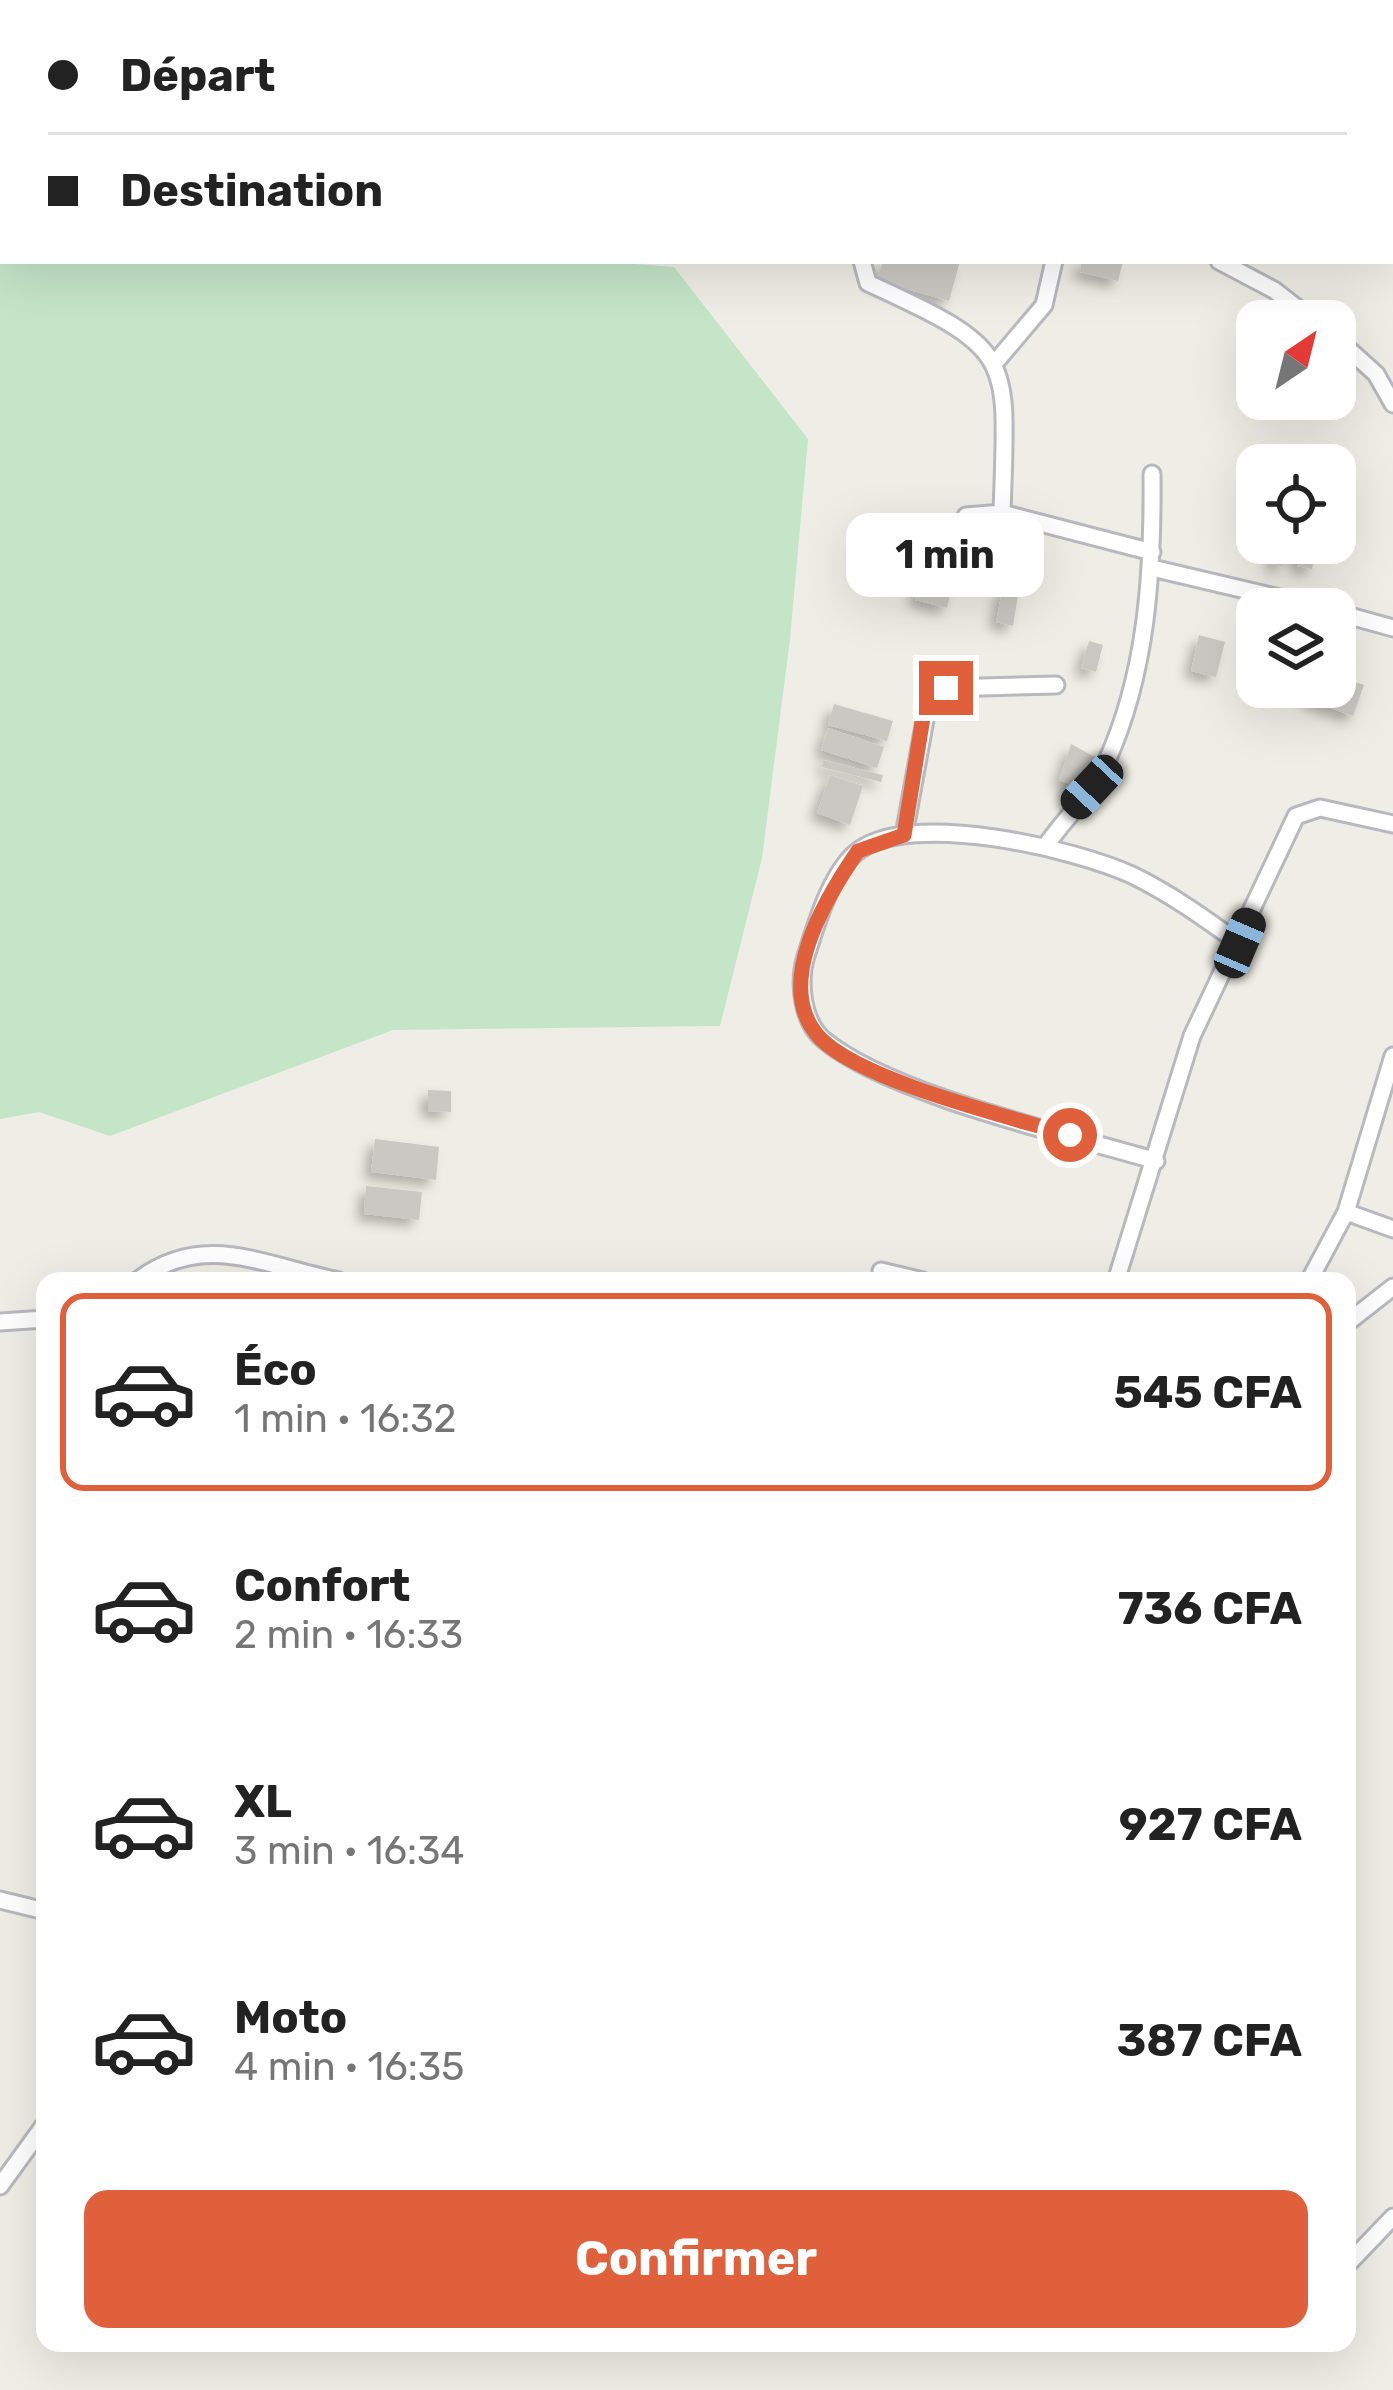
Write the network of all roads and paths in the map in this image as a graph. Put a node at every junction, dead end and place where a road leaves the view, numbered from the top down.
1 (863, 264) edge
2 (1053, 264) edge
3 (1225, 264) edge
4 (1287, 300) edge
5 (1356, 356) edge
6 (994, 364) junction
7 (1393, 404) edge
8 (1152, 474) dead end
9 (1002, 513) junction
10 (966, 516) dead end
11 (1152, 560) junction
12 (1251, 588) edge
13 (1356, 617) edge
14 (1393, 628) edge
15 (1056, 685) dead end
16 (1393, 824) edge
17 (904, 835) junction
18 (1045, 848) junction
19 (1240, 943) junction
20 (1393, 1056) edge
21 (1156, 1161) junction
22 (1346, 1212) junction
23 (1393, 1229) edge
24 (881, 1271) dead end
25 (152, 1272) edge
26 (301, 1272) edge
27 (885, 1272) edge
28 (1119, 1272) edge
29 (1314, 1272) edge
30 (1391, 1292) edge
31 (1356, 1315) edge
32 (36, 1320) edge
33 (0, 1322) edge
34 (0, 1900) edge
35 (36, 1909) edge
36 (36, 2136) edge
37 (0, 2186) edge
38 (1393, 2217) edge
39 (1356, 2256) edge

1 - 6 street
2 - 6 street
3 - 4 street
5 - 7 street
6 - 9 street
8 - 11 street
9 - 10 street
9 - 11 street
11 - 12 street
11 - 18 street
13 - 14 street
15 - 17 street
16 - 19 street
17 - 18 street
17 - 21 street
18 - 19 street
19 - 21 street
20 - 22 street
21 - 28 street
22 - 23 street
22 - 29 street
24 - 27 street
25 - 26 street
30 - 31 street
32 - 33 street
34 - 35 street
36 - 37 street
38 - 39 street

